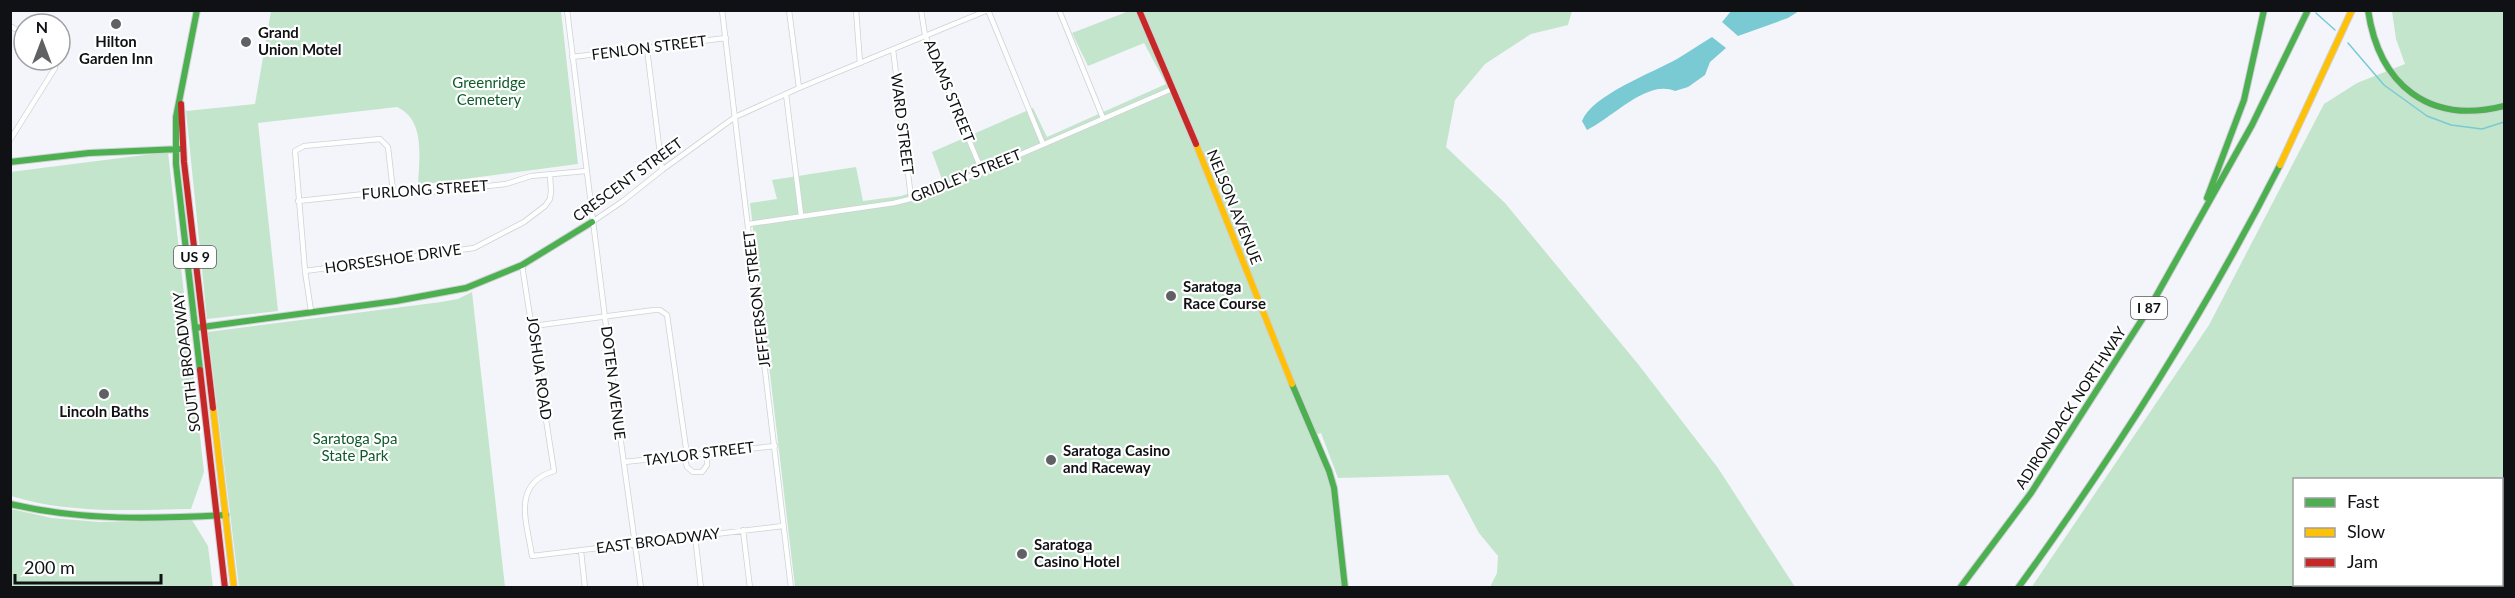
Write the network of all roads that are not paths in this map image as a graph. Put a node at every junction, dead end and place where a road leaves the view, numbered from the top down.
1 (197, 10) edge
2 (567, 10) edge
3 (722, 10) edge
4 (789, 10) edge
5 (856, 10) edge
6 (921, 10) edge
7 (988, 10) edge
8 (1059, 10) edge
9 (1139, 10) edge
10 (2264, 10) edge
11 (2308, 10) edge
12 (2352, 10) edge
13 (2368, 10) edge
14 (926, 35) junction
15 (726, 38) junction
16 (647, 49) junction
17 (893, 49) junction
18 (572, 57) junction
19 (860, 63) junction
20 (52, 72) edge
21 (798, 88) junction
22 (1172, 89) junction
23 (786, 94) junction
24 (180, 98) junction
25 (2505, 106) edge
26 (735, 117) junction
27 (1103, 118) junction
28 (10, 140) edge
29 (1043, 144) junction
30 (175, 149) junction
31 (183, 149) junction
32 (10, 162) edge
33 (662, 170) junction
34 (586, 171) junction
35 (982, 171) junction
36 (550, 176) junction
37 (393, 190) junction
38 (911, 198) junction
39 (298, 201) junction
40 (801, 215) junction
41 (592, 222) junction
42 (748, 224) junction
43 (2190, 238) junction
44 (522, 264) junction
45 (305, 271) junction
46 (311, 311) junction
47 (605, 316) junction
48 (533, 326) junction
49 (204, 327) junction
50 (195, 328) junction
51 (775, 446) junction
52 (707, 453) junction
53 (685, 455) junction
54 (624, 462) junction
55 (10, 504) edge
56 (226, 515) junction
57 (217, 516) junction
58 (783, 526) junction
59 (743, 530) junction
60 (695, 536) junction
61 (636, 543) junction
62 (580, 551) junction
63 (532, 556) joint
64 (225, 588) edge
65 (234, 588) edge
66 (585, 588) edge
67 (641, 588) edge
68 (701, 588) edge
69 (750, 588) edge
70 (791, 588) edge
71 (1346, 588) edge
72 (1960, 588) edge
73 (2018, 588) edge

1 - 24 main road, SOUTH BROADWAY / US 9
2 - 18 street, DOTEN AVENUE
3 - 15 street, JEFFERSON STREET
4 - 21 street
5 - 19 street
6 - 14 street, ADAMS STREET
7 - 14 street, CRESCENT STREET
7 - 29 street
8 - 27 street
9 - 22 main road, NELSON AVENUE
10 - 43 main road
11 - 43 main road, ADIRONDACK NORTHWAY / I 87
12 - 73 main road
13 - 25 main road
14 - 17 street, CRESCENT STREET
14 - 35 street, ADAMS STREET
15 - 16 street, FENLON STREET
15 - 26 street, JEFFERSON STREET
16 - 18 street, FENLON STREET
16 - 33 street
17 - 19 street, CRESCENT STREET
17 - 38 street, WARD STREET
18 - 34 street, DOTEN AVENUE
19 - 21 street, CRESCENT STREET
20 - 28 street
21 - 23 street, CRESCENT STREET
22 - 27 street, GRIDLEY STREET
22 - 71 main road, NELSON AVENUE
23 - 26 street, CRESCENT STREET
23 - 40 street
24 - 30 main road, SOUTH BROADWAY / US 9
24 - 31 main road, SOUTH BROADWAY / US 9
26 - 33 street, CRESCENT STREET
26 - 42 street, JEFFERSON STREET
27 - 29 street, GRIDLEY STREET
29 - 35 street, GRIDLEY STREET
30 - 31 main road
30 - 32 main road
30 - 50 main road, SOUTH BROADWAY / US 9
31 - 49 main road, SOUTH BROADWAY / US 9
33 - 41 street, CRESCENT STREET
34 - 36 street, FURLONG STREET
34 - 41 street, DOTEN AVENUE
35 - 38 street, GRIDLEY STREET
36 - 37 street, FURLONG STREET
36 - 45 street, HORSESHOE DRIVE
37 - 39 street, FURLONG STREET
37 - 39 street
38 - 40 street, GRIDLEY STREET
39 - 45 street
40 - 42 street, GRIDLEY STREET
41 - 44 main road, CRESCENT STREET
41 - 47 street, DOTEN AVENUE
42 - 51 street, JEFFERSON STREET
43 - 72 main road, ADIRONDACK NORTHWAY / I 87
44 - 46 main road, CRESCENT STREET
44 - 48 street, JOSHUA ROAD
45 - 46 street
46 - 49 main road, CRESCENT STREET
47 - 48 street
47 - 53 street
47 - 54 street, DOTEN AVENUE
48 - 63 street, JOSHUA ROAD
49 - 50 main road, CRESCENT STREET
49 - 56 main road, SOUTH BROADWAY / US 9
50 - 57 main road, SOUTH BROADWAY / US 9
51 - 52 street, TAYLOR STREET
51 - 58 street, JEFFERSON STREET
52 - 53 street, TAYLOR STREET
52 - 53 street
53 - 54 street, TAYLOR STREET
54 - 61 street, DOTEN AVENUE
55 - 57 main road
56 - 57 main road
56 - 65 main road, SOUTH BROADWAY / US 9
57 - 64 main road, SOUTH BROADWAY / US 9
58 - 59 street, EAST BROADWAY
58 - 70 street, JEFFERSON STREET
59 - 60 street, EAST BROADWAY
59 - 69 street
60 - 61 street, EAST BROADWAY
60 - 68 street
61 - 62 street, EAST BROADWAY
61 - 67 street, DOTEN AVENUE
62 - 63 street, EAST BROADWAY
62 - 66 street

